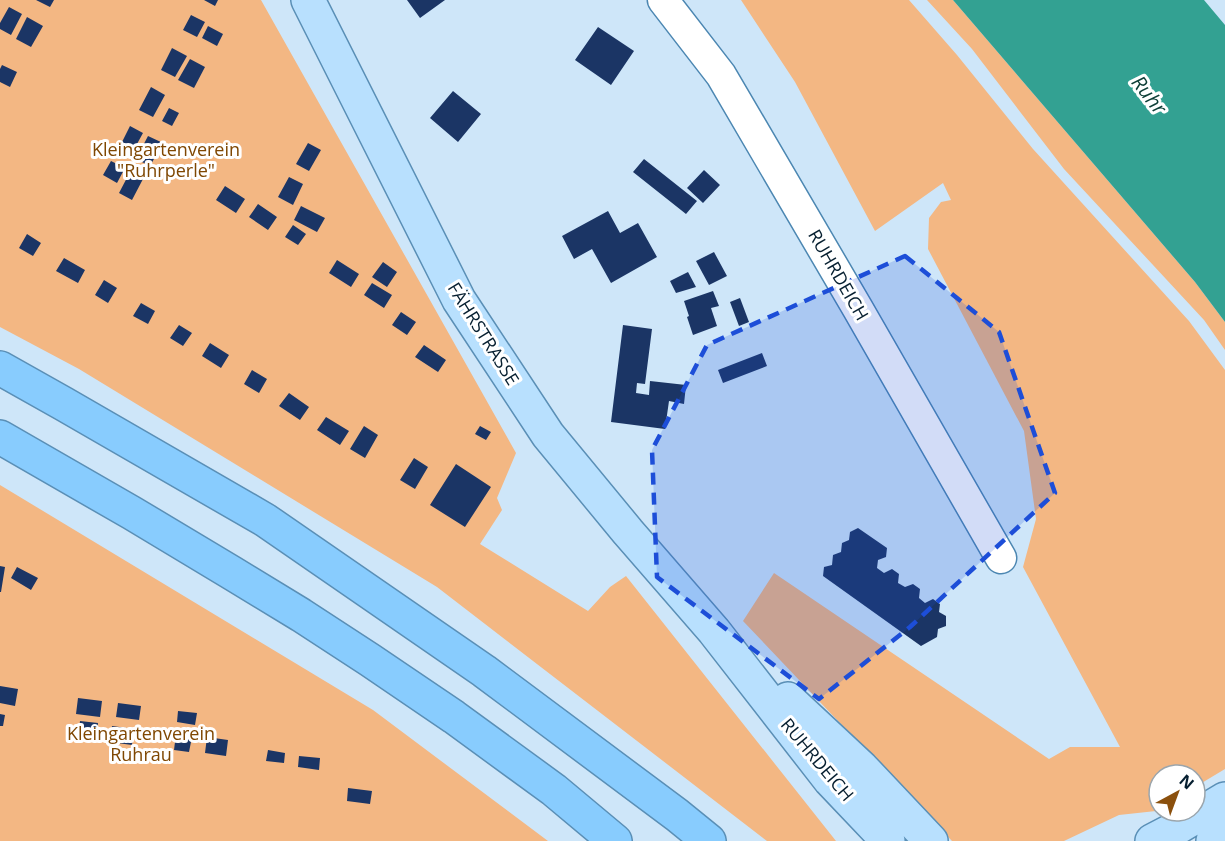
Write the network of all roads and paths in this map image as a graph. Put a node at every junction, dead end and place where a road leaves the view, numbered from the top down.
1 (308, 0) edge
2 (663, 0) edge
3 (0, 368) edge
4 (0, 437) edge
5 (1001, 558) dead end
6 (714, 631) junction
7 (1225, 799) edge
8 (1225, 833) edge
9 (615, 841) edge
10 (708, 841) edge
11 (888, 841) edge
12 (931, 841) edge
13 (1152, 841) edge
14 (1213, 841) edge

1 - 6 main road, FÄHRSTRASSE
2 - 5 street, RUHRDEICH
3 - 10 highway
4 - 9 highway
6 - 11 main road, RUHRDEICH
6 - 12 main road, RUHRDEICH
7 - 13 main road
8 - 14 main road

